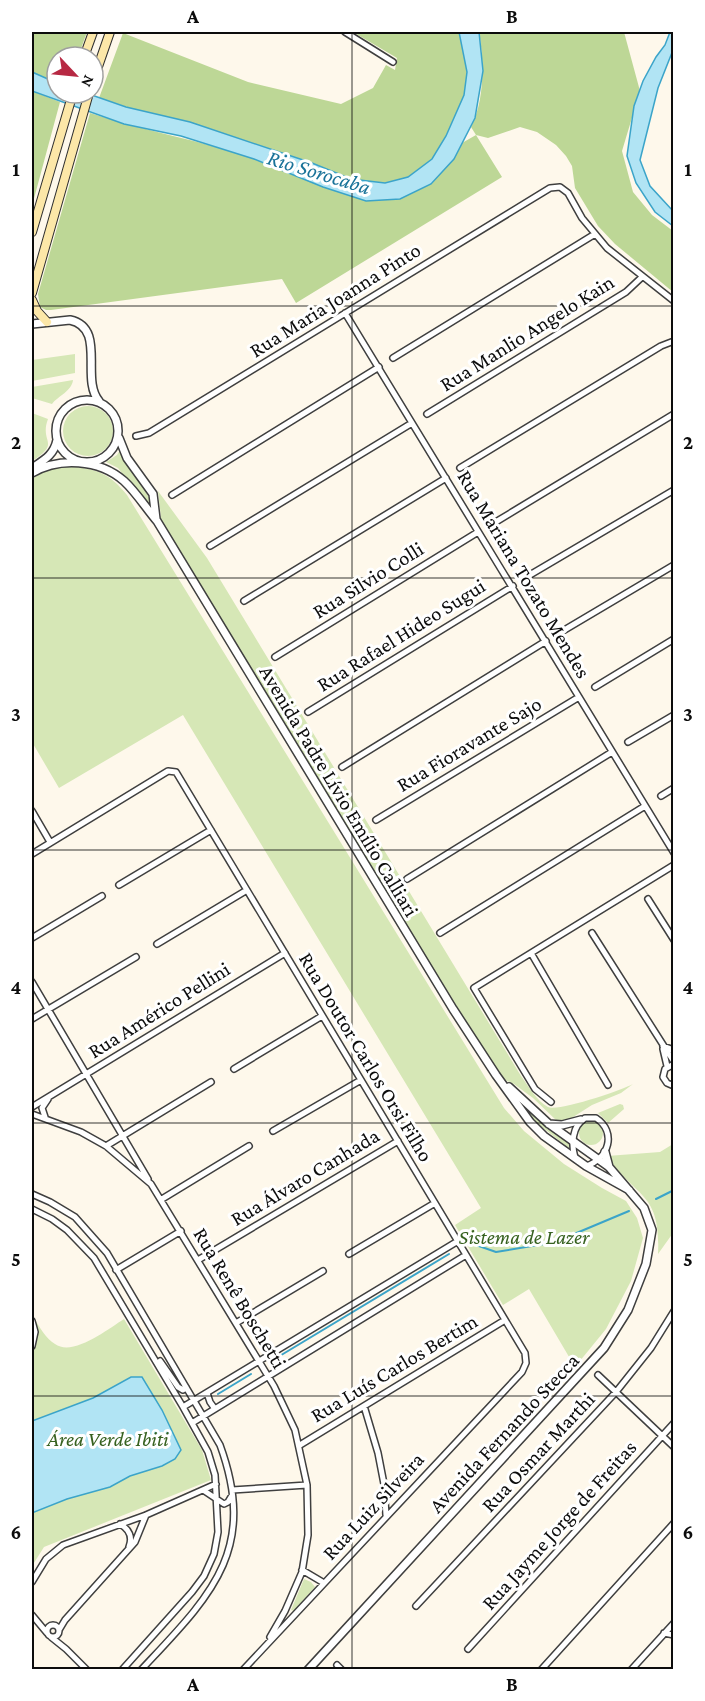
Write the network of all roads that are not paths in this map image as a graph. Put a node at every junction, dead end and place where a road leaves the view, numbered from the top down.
1 (110, 32) edge
2 (345, 32) edge
3 (105, 46) edge
4 (393, 62) dead end
5 (69, 105) edge
6 (85, 105) edge
7 (32, 232) edge
8 (596, 234) junction
9 (642, 277) junction
10 (32, 294) edge
11 (32, 300) edge
12 (674, 301) edge
13 (345, 313) junction
14 (47, 322) junction
15 (32, 324) edge
16 (674, 341) edge
17 (393, 358) dead end
18 (379, 367) junction
19 (101, 403) junction
20 (427, 414) dead end
21 (674, 414) edge
22 (412, 423) junction
23 (118, 431) junction
24 (136, 436) dead end
25 (57, 440) junction
26 (83, 462) junction
27 (32, 468) edge
28 (460, 468) dead end
29 (32, 473) edge
30 (446, 478) junction
31 (674, 490) edge
32 (172, 495) dead end
33 (157, 521) junction
34 (494, 523) dead end
35 (478, 532) junction
36 (210, 546) dead end
37 (674, 565) edge
38 (523, 579) dead end
39 (513, 586) junction
40 (244, 601) dead end
41 (561, 632) dead end
42 (674, 639) edge
43 (546, 641) junction
44 (275, 657) dead end
45 (595, 687) dead end
46 (579, 697) junction
47 (308, 712) dead end
48 (674, 715) edge
49 (628, 742) dead end
50 (612, 752) junction
51 (342, 768) dead end
52 (674, 788) edge
53 (661, 796) dead end
54 (645, 806) junction
55 (32, 812) edge
56 (376, 820) dead end
57 (211, 830) junction
58 (50, 843) junction
59 (674, 853) edge
60 (32, 854) edge
61 (674, 865) edge
62 (406, 879) dead end
63 (119, 885) dead end
64 (247, 890) junction
65 (102, 896) dead end
66 (648, 899) dead end
67 (440, 933) dead end
68 (592, 933) dead end
69 (32, 938) edge
70 (674, 940) edge
71 (157, 944) dead end
72 (285, 953) junction
73 (531, 953) junction
74 (136, 957) dead end
75 (32, 982) edge
76 (48, 1010) junction
77 (322, 1016) junction
78 (32, 1020) edge
79 (662, 1045) junction
80 (674, 1050) edge
81 (671, 1064) edge
82 (234, 1069) dead end
83 (86, 1074) junction
84 (496, 1075) junction
85 (361, 1080) junction
86 (212, 1082) dead end
87 (608, 1084) dead end
88 (672, 1086) edge
89 (51, 1096) junction
90 (551, 1102) dead end
91 (32, 1107) edge
92 (32, 1114) edge
93 (46, 1118) junction
94 (581, 1120) junction
95 (549, 1124) junction
96 (273, 1131) dead end
97 (123, 1135) junction
98 (398, 1141) junction
99 (573, 1142) junction
100 (106, 1146) junction
101 (249, 1146) dead end
102 (605, 1152) junction
103 (575, 1158) junction
104 (599, 1160) junction
105 (586, 1166) junction
106 (609, 1167) junction
107 (151, 1184) junction
108 (629, 1190) junction
109 (32, 1194) edge
110 (162, 1199) junction
111 (435, 1203) junction
112 (32, 1209) edge
113 (181, 1231) junction
114 (458, 1241) junction
115 (349, 1254) dead end
116 (466, 1255) junction
117 (198, 1260) junction
118 (116, 1270) junction
119 (323, 1271) dead end
120 (674, 1311) edge
121 (505, 1320) junction
122 (32, 1321) edge
123 (236, 1323) junction
124 (32, 1346) edge
125 (151, 1352) junction
126 (259, 1361) junction
127 (526, 1363) joint
128 (598, 1375) dead end
129 (268, 1376) junction
130 (186, 1387) junction
131 (616, 1392) junction
132 (207, 1393) junction
133 (194, 1401) junction
134 (364, 1406) junction
135 (183, 1407) junction
136 (215, 1409) junction
137 (203, 1416) junction
138 (192, 1423) junction
139 (674, 1423) edge
140 (210, 1429) junction
141 (662, 1436) junction
142 (199, 1437) junction
143 (300, 1445) junction
144 (674, 1447) edge
145 (216, 1484) junction
146 (307, 1485) junction
147 (202, 1490) junction
148 (232, 1493) junction
149 (217, 1499) junction
150 (146, 1515) junction
151 (386, 1515) junction
152 (674, 1522) edge
153 (120, 1524) junction
154 (127, 1551) junction
155 (302, 1570) junction
156 (32, 1582) edge
157 (324, 1583) junction
158 (416, 1606) dead end
159 (285, 1611) junction
160 (296, 1613) junction
161 (32, 1615) edge
162 (65, 1620) junction
163 (38, 1622) junction
164 (674, 1623) edge
165 (53, 1625) junction
166 (59, 1631) junction
167 (664, 1633) junction
168 (49, 1635) junction
169 (674, 1635) edge
170 (264, 1646) junction
171 (66, 1649) junction
172 (468, 1649) dead end
173 (87, 1670) edge
174 (124, 1670) edge
175 (141, 1670) edge
176 (243, 1670) edge
177 (308, 1670) edge
178 (541, 1670) edge
179 (631, 1670) edge

1 - 3 main road
2 - 4 street
5 - 7 main road
6 - 10 main road
8 - 9 street
8 - 13 street, Rua Maria Joanna Pinto
8 - 17 street
9 - 12 street
9 - 20 street, Rua Manlio Angelo Kain
11 - 14 main road
13 - 18 street, Rua Mariana Tozato Mendes
13 - 24 street, Rua Maria Joanna Pinto
14 - 15 street
14 - 19 street
16 - 28 street
18 - 22 street, Rua Mariana Tozato Mendes
18 - 32 street
19 - 23 street
19 - 25 street
21 - 34 street
22 - 30 street, Rua Mariana Tozato Mendes
22 - 36 street
23 - 26 street
23 - 33 street, Avenida Padre Lívio Emílio Calliari
25 - 26 street
25 - 27 street
26 - 29 street
26 - 33 street, Avenida Padre Lívio Emílio Calliari
30 - 35 street, Rua Mariana Tozato Mendes
30 - 40 street
31 - 38 street
33 - 84 street, Avenida Padre Lívio Emílio Calliari
35 - 39 street, Rua Mariana Tozato Mendes
35 - 44 street, Rua Silvio Colli
37 - 41 street
39 - 43 street, Rua Mariana Tozato Mendes
39 - 47 street, Rua Rafael Hideo Sugui
42 - 45 street
43 - 46 street, Rua Mariana Tozato Mendes
43 - 51 street
46 - 50 street, Rua Mariana Tozato Mendes
46 - 56 street, Rua Fioravante Sajo
48 - 49 street
50 - 54 street, Rua Mariana Tozato Mendes
50 - 62 street
52 - 53 street
54 - 59 street, Rua Mariana Tozato Mendes
54 - 67 street
55 - 58 street
57 - 58 street, Rua Doutor Carlos Orsi Filho
57 - 63 street
57 - 64 street, Rua Doutor Carlos Orsi Filho
58 - 60 street
61 - 73 street
64 - 71 street
64 - 72 street, Rua Doutor Carlos Orsi Filho
65 - 69 street
66 - 70 street
68 - 79 street
72 - 77 street, Rua Doutor Carlos Orsi Filho
72 - 83 street, Rua Américo Pellini
73 - 87 street
73 - 90 street
74 - 76 street
75 - 76 street
76 - 78 street
76 - 83 street
77 - 82 street
77 - 85 street, Rua Doutor Carlos Orsi Filho
79 - 80 street
79 - 81 street
81 - 88 street
83 - 89 street, Rua Américo Pellini
83 - 97 street
84 - 95 street, Avenida Padre Lívio Emílio Calliari
84 - 103 street, Avenida Padre Lívio Emílio Calliari
85 - 96 street
85 - 98 street, Rua Doutor Carlos Orsi Filho
86 - 97 street
89 - 91 street, Rua Américo Pellini
89 - 93 street
92 - 93 street, Rua Renê Boschetti
93 - 100 street, Rua Renê Boschetti
94 - 95 street
94 - 99 street
94 - 102 street
95 - 99 street, Avenida Padre Lívio Emílio Calliari
97 - 100 street
97 - 107 street
98 - 111 street, Rua Doutor Carlos Orsi Filho
98 - 117 street, Rua Álvaro Canhada
99 - 103 street
99 - 104 street, Avenida Padre Lívio Emílio Calliari
100 - 107 street, Rua Renê Boschetti
101 - 110 street
102 - 104 street
102 - 106 street
103 - 105 street, Avenida Padre Lívio Emílio Calliari
104 - 105 street
104 - 106 street, Avenida Padre Lívio Emílio Calliari
105 - 108 street, Avenida Padre Lívio Emílio Calliari
106 - 108 street, Avenida Fernando Stecca
107 - 110 street, Rua Renê Boschetti
108 - 177 street, Avenida Fernando Stecca
109 - 118 street
110 - 113 street, Rua Renê Boschetti
111 - 114 street, Rua Doutor Carlos Orsi Filho
111 - 115 street
112 - 125 street
113 - 117 street, Rua Renê Boschetti
113 - 118 street
114 - 116 street, Rua Doutor Carlos Orsi Filho
114 - 126 street
116 - 121 street, Rua Doutor Carlos Orsi Filho
116 - 129 street
117 - 123 street, Rua Renê Boschetti
118 - 130 street
119 - 123 street
120 - 131 street, Rua Osmar Marthi
121 - 127 street, Rua Doutor Carlos Orsi Filho
121 - 134 street, Rua Luís Carlos Bertim
122 - 124 street
123 - 126 street, Rua Renê Boschetti
125 - 130 street
125 - 135 street
126 - 129 street, Rua Renê Boschetti
126 - 132 street
127 - 151 street, Rua Luiz Silveira
128 - 131 street
129 - 136 street
129 - 143 street, Rua Renê Boschetti
130 - 133 street
131 - 141 street
131 - 158 street, Rua Osmar Marthi
132 - 133 street
132 - 136 street
133 - 135 street
133 - 137 street
134 - 143 street, Rua Luís Carlos Bertim
134 - 151 street
135 - 138 street
136 - 137 street
137 - 138 street
137 - 140 street
138 - 142 street
139 - 141 street, Rua Jayme Jorge de Freitas
140 - 142 street
140 - 148 street
141 - 144 street
141 - 172 street, Rua Jayme Jorge de Freitas
142 - 145 street
143 - 146 street, Rua Renê Boschetti
145 - 147 street
145 - 149 street
146 - 148 street
146 - 155 street, Rua Renê Boschetti
147 - 149 street
147 - 150 street
148 - 149 street
148 - 175 street
149 - 174 street
150 - 153 street
150 - 154 street
151 - 157 street, Rua Luiz Silveira
152 - 178 street
153 - 154 street
153 - 156 street
154 - 162 street
155 - 157 street
155 - 159 street, Rua Renê Boschetti
157 - 160 street, Rua Luiz Silveira
159 - 160 street
159 - 170 street, Rua Renê Boschetti
160 - 170 street, Rua Luiz Silveira
161 - 163 street
162 - 165 street
162 - 166 street
163 - 165 street
163 - 168 street
164 - 167 street
165 - 166 street
165 - 168 street
166 - 168 street
166 - 171 street
167 - 169 street
167 - 179 street
168 - 171 street
170 - 176 street, Rua Luiz Silveira
171 - 173 street

